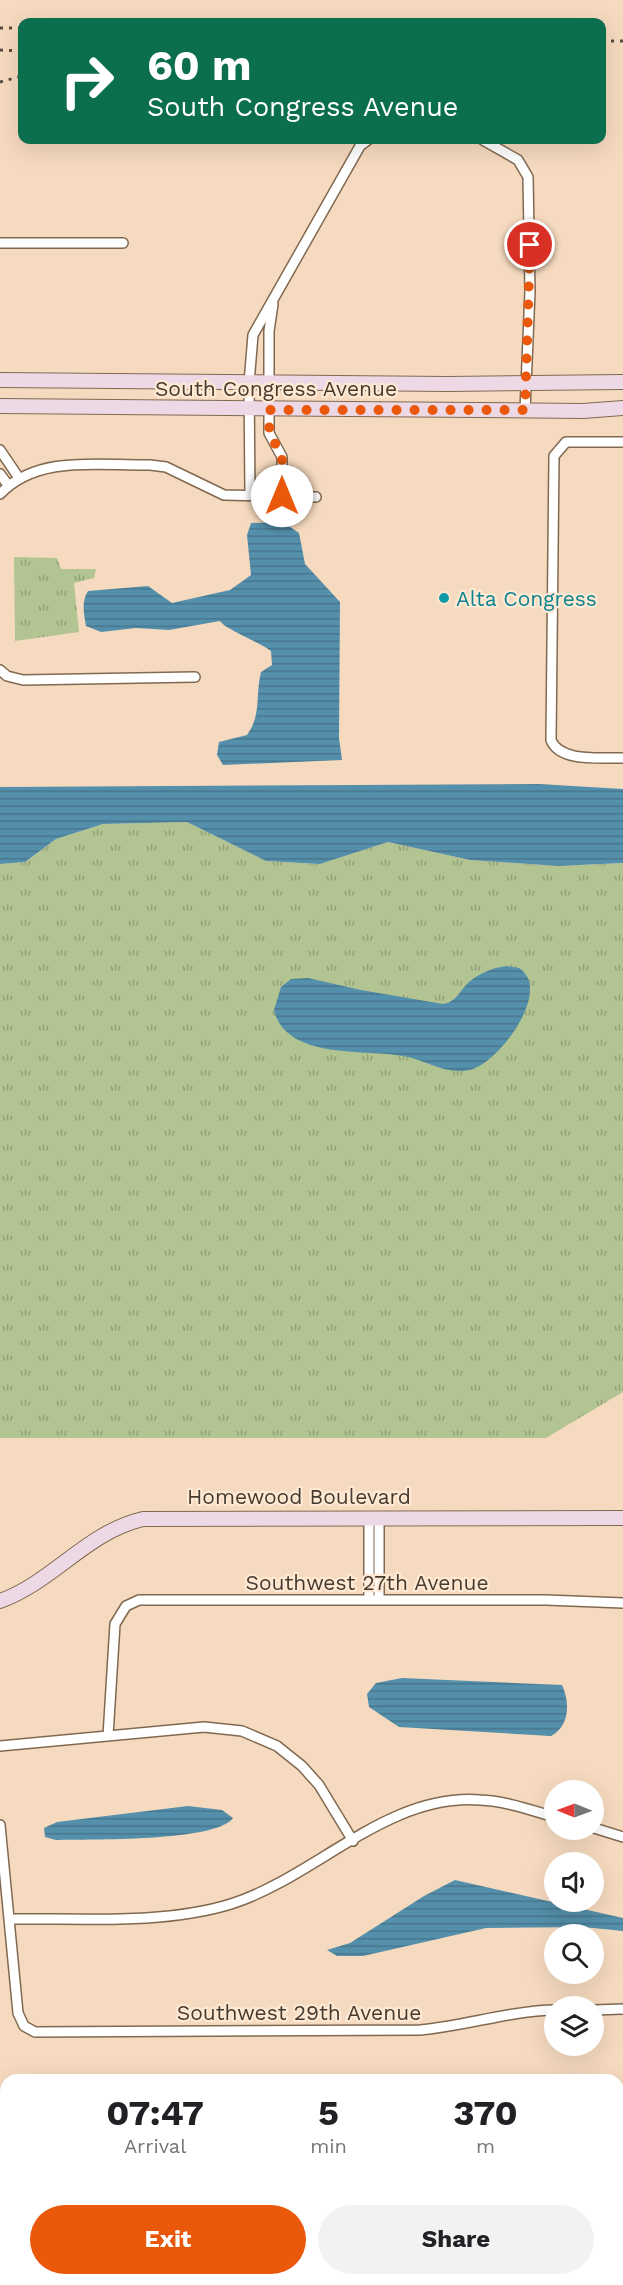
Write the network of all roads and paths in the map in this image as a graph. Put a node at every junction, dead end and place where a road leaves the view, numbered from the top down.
1 (363, 144) edge
2 (490, 144) edge
3 (0, 243) edge
4 (123, 243) dead end
5 (274, 300) junction
6 (0, 380) edge
7 (623, 382) edge
8 (249, 383) junction
9 (269, 383) junction
10 (528, 384) junction
11 (0, 406) edge
12 (623, 408) edge
13 (251, 410) junction
14 (270, 410) junction
15 (525, 410) junction
16 (623, 442) edge
17 (0, 450) edge
18 (0, 474) edge
19 (19, 478) junction
20 (8, 485) junction
21 (0, 494) edge
22 (250, 495) junction
23 (282, 496) junction
24 (316, 497) dead end
25 (0, 670) edge
26 (195, 677) dead end
27 (623, 758) edge
28 (374, 1516) junction
29 (623, 1518) edge
30 (374, 1600) junction
31 (0, 1601) edge
32 (623, 1603) edge
33 (108, 1736) junction
34 (0, 1746) edge
35 (544, 1814) edge
36 (0, 1825) edge
37 (604, 1831) edge
38 (623, 1837) edge
39 (353, 1841) junction
40 (9, 1919) junction
41 (623, 2009) edge
42 (604, 2010) edge
43 (544, 2011) edge

1 - 5 street
2 - 10 street
3 - 4 street
5 - 8 street
5 - 9 street
6 - 8 main road, South Congress Avenue
7 - 10 main road, South Congress Avenue
8 - 9 main road, South Congress Avenue
8 - 13 street
9 - 10 main road, South Congress Avenue
9 - 14 street
10 - 15 street
11 - 13 main road, South Congress Avenue
12 - 15 main road, South Congress Avenue
13 - 14 main road, South Congress Avenue
13 - 22 street
14 - 15 main road, South Congress Avenue
14 - 23 street
16 - 27 street
17 - 19 street
18 - 20 street
19 - 20 street
19 - 22 street
20 - 21 street
22 - 23 street
23 - 24 street
25 - 26 street
28 - 29 main road, Homewood Boulevard
28 - 30 street
28 - 31 main road, Homewood Boulevard
30 - 32 street, Southwest 27th Avenue
30 - 33 street, Southwest 27th Avenue
33 - 34 street
33 - 39 street
35 - 39 street
36 - 40 street
37 - 38 street
39 - 40 street
40 - 43 street, Southwest 29th Avenue
41 - 42 street

